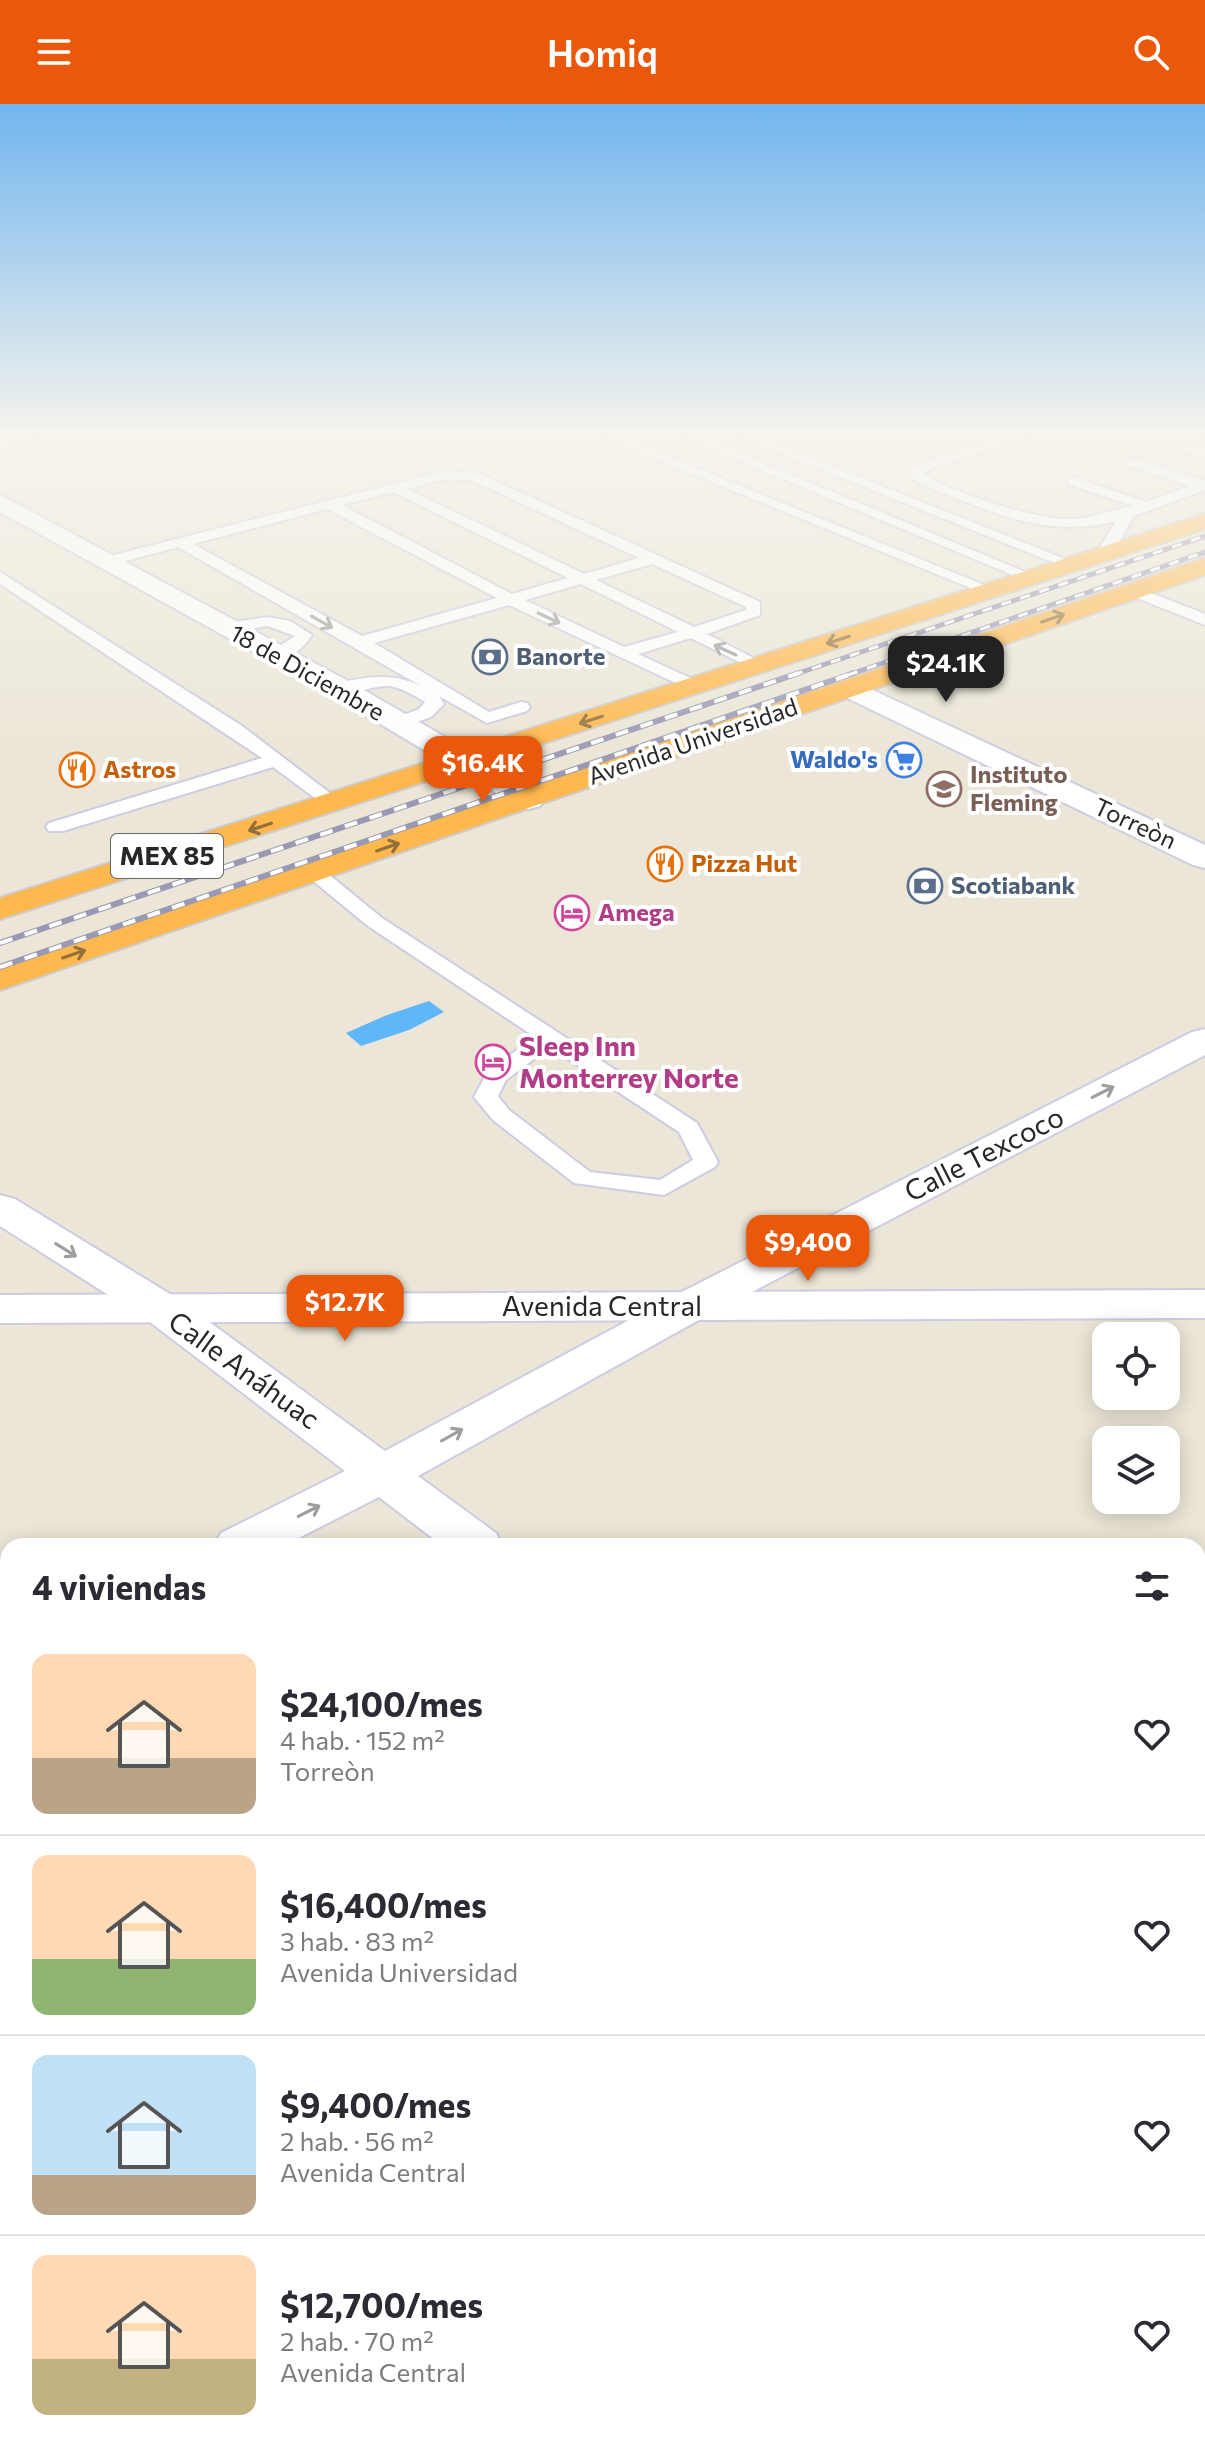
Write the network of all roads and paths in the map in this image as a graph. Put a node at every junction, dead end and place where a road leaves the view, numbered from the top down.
1 (81, 547) edge
2 (167, 547) edge
3 (187, 547) edge
4 (410, 547) edge
5 (513, 547) edge
6 (626, 547) edge
7 (879, 547) edge
8 (955, 547) edge
9 (1025, 547) edge
10 (1109, 547) edge
11 (1127, 547) edge
12 (1104, 554) junction
13 (653, 559) junction
14 (107, 561) junction
15 (1070, 564) junction
16 (1205, 566) edge
17 (0, 577) edge
18 (1032, 578) junction
19 (578, 579) junction
20 (991, 591) junction
21 (1133, 591) junction
22 (510, 599) junction
23 (1205, 620) edge
24 (692, 634) junction
25 (360, 642) junction
26 (622, 653) junction
27 (759, 665) junction
28 (695, 687) junction
29 (340, 688) junction
30 (849, 688) junction
31 (521, 707) dead end
32 (397, 724) junction
33 (276, 760) junction
34 (464, 762) junction
35 (529, 799) junction
36 (334, 803) junction
37 (56, 827) dead end
38 (1205, 858) edge
39 (314, 872) junction
40 (0, 909) edge
41 (0, 979) edge
42 (550, 1036) junction
43 (1205, 1040) edge
44 (0, 1208) edge
45 (1205, 1304) edge
46 (690, 1306) junction
47 (0, 1309) edge
48 (162, 1309) junction
49 (384, 1473) junction
50 (255, 1538) edge
51 (468, 1538) edge

1 - 14 street, 18 de Diciembre
2 - 14 lane
3 -> 25 lane
4 - 22 lane
5 - 19 lane
6 - 13 lane
7 - 20 lane
8 - 18 lane
9 - 15 lane
10 - 12 lane
11 - 12 highway, Avenida Universidad / MEX 85
12 - 15 highway, Avenida Universidad / MEX 85
13 - 19 lane
13 - 24 lane
14 - 29 street, 18 de Diciembre
15 - 18 highway, Avenida Universidad / MEX 85
16 - 21 highway, Avenida Universidad / MEX 85
17 - 33 lane
18 - 20 highway, Avenida Universidad / MEX 85
19 - 22 lane
19 - 24 lane
20 -> 27 highway, Avenida Universidad / MEX 85
21 - 23 lane
30 -> 21 highway, Avenida Universidad / MEX 85
22 - 25 lane
22 -> 26 lane
24 - 26 lane
27 -> 24 lane
25 - 31 lane
26 - 28 lane
27 - 28 highway, Avenida Universidad / MEX 85
28 -> 34 highway, Avenida Universidad / MEX 85
29 - 32 street, 18 de Diciembre
29 - 32 lane
30 - 35 highway, Avenida Universidad / MEX 85
30 - 38 street, Torreòn
32 - 34 street, 18 de Diciembre
33 - 36 lane
33 - 37 lane
34 - 35 street, 18 de Diciembre
34 - 36 highway, Avenida Universidad / MEX 85
39 -> 35 highway, Avenida Universidad / MEX 85
36 -> 40 highway, Avenida Universidad / MEX 85
41 -> 39 highway, Avenida Universidad / MEX 85
39 - 42 lane
42 - 42 lane
46 -> 43 street, Calle Texcoco
44 -> 48 street, Calle Anáhuac
45 - 46 street, Avenida Central
46 - 48 street, Avenida Central
49 -> 46 street, Calle Texcoco
47 - 48 street, Avenida Central
48 - 49 street, Calle Anáhuac
50 -> 49 street, Calle Texcoco
49 - 51 street, Calle Anáhuac

